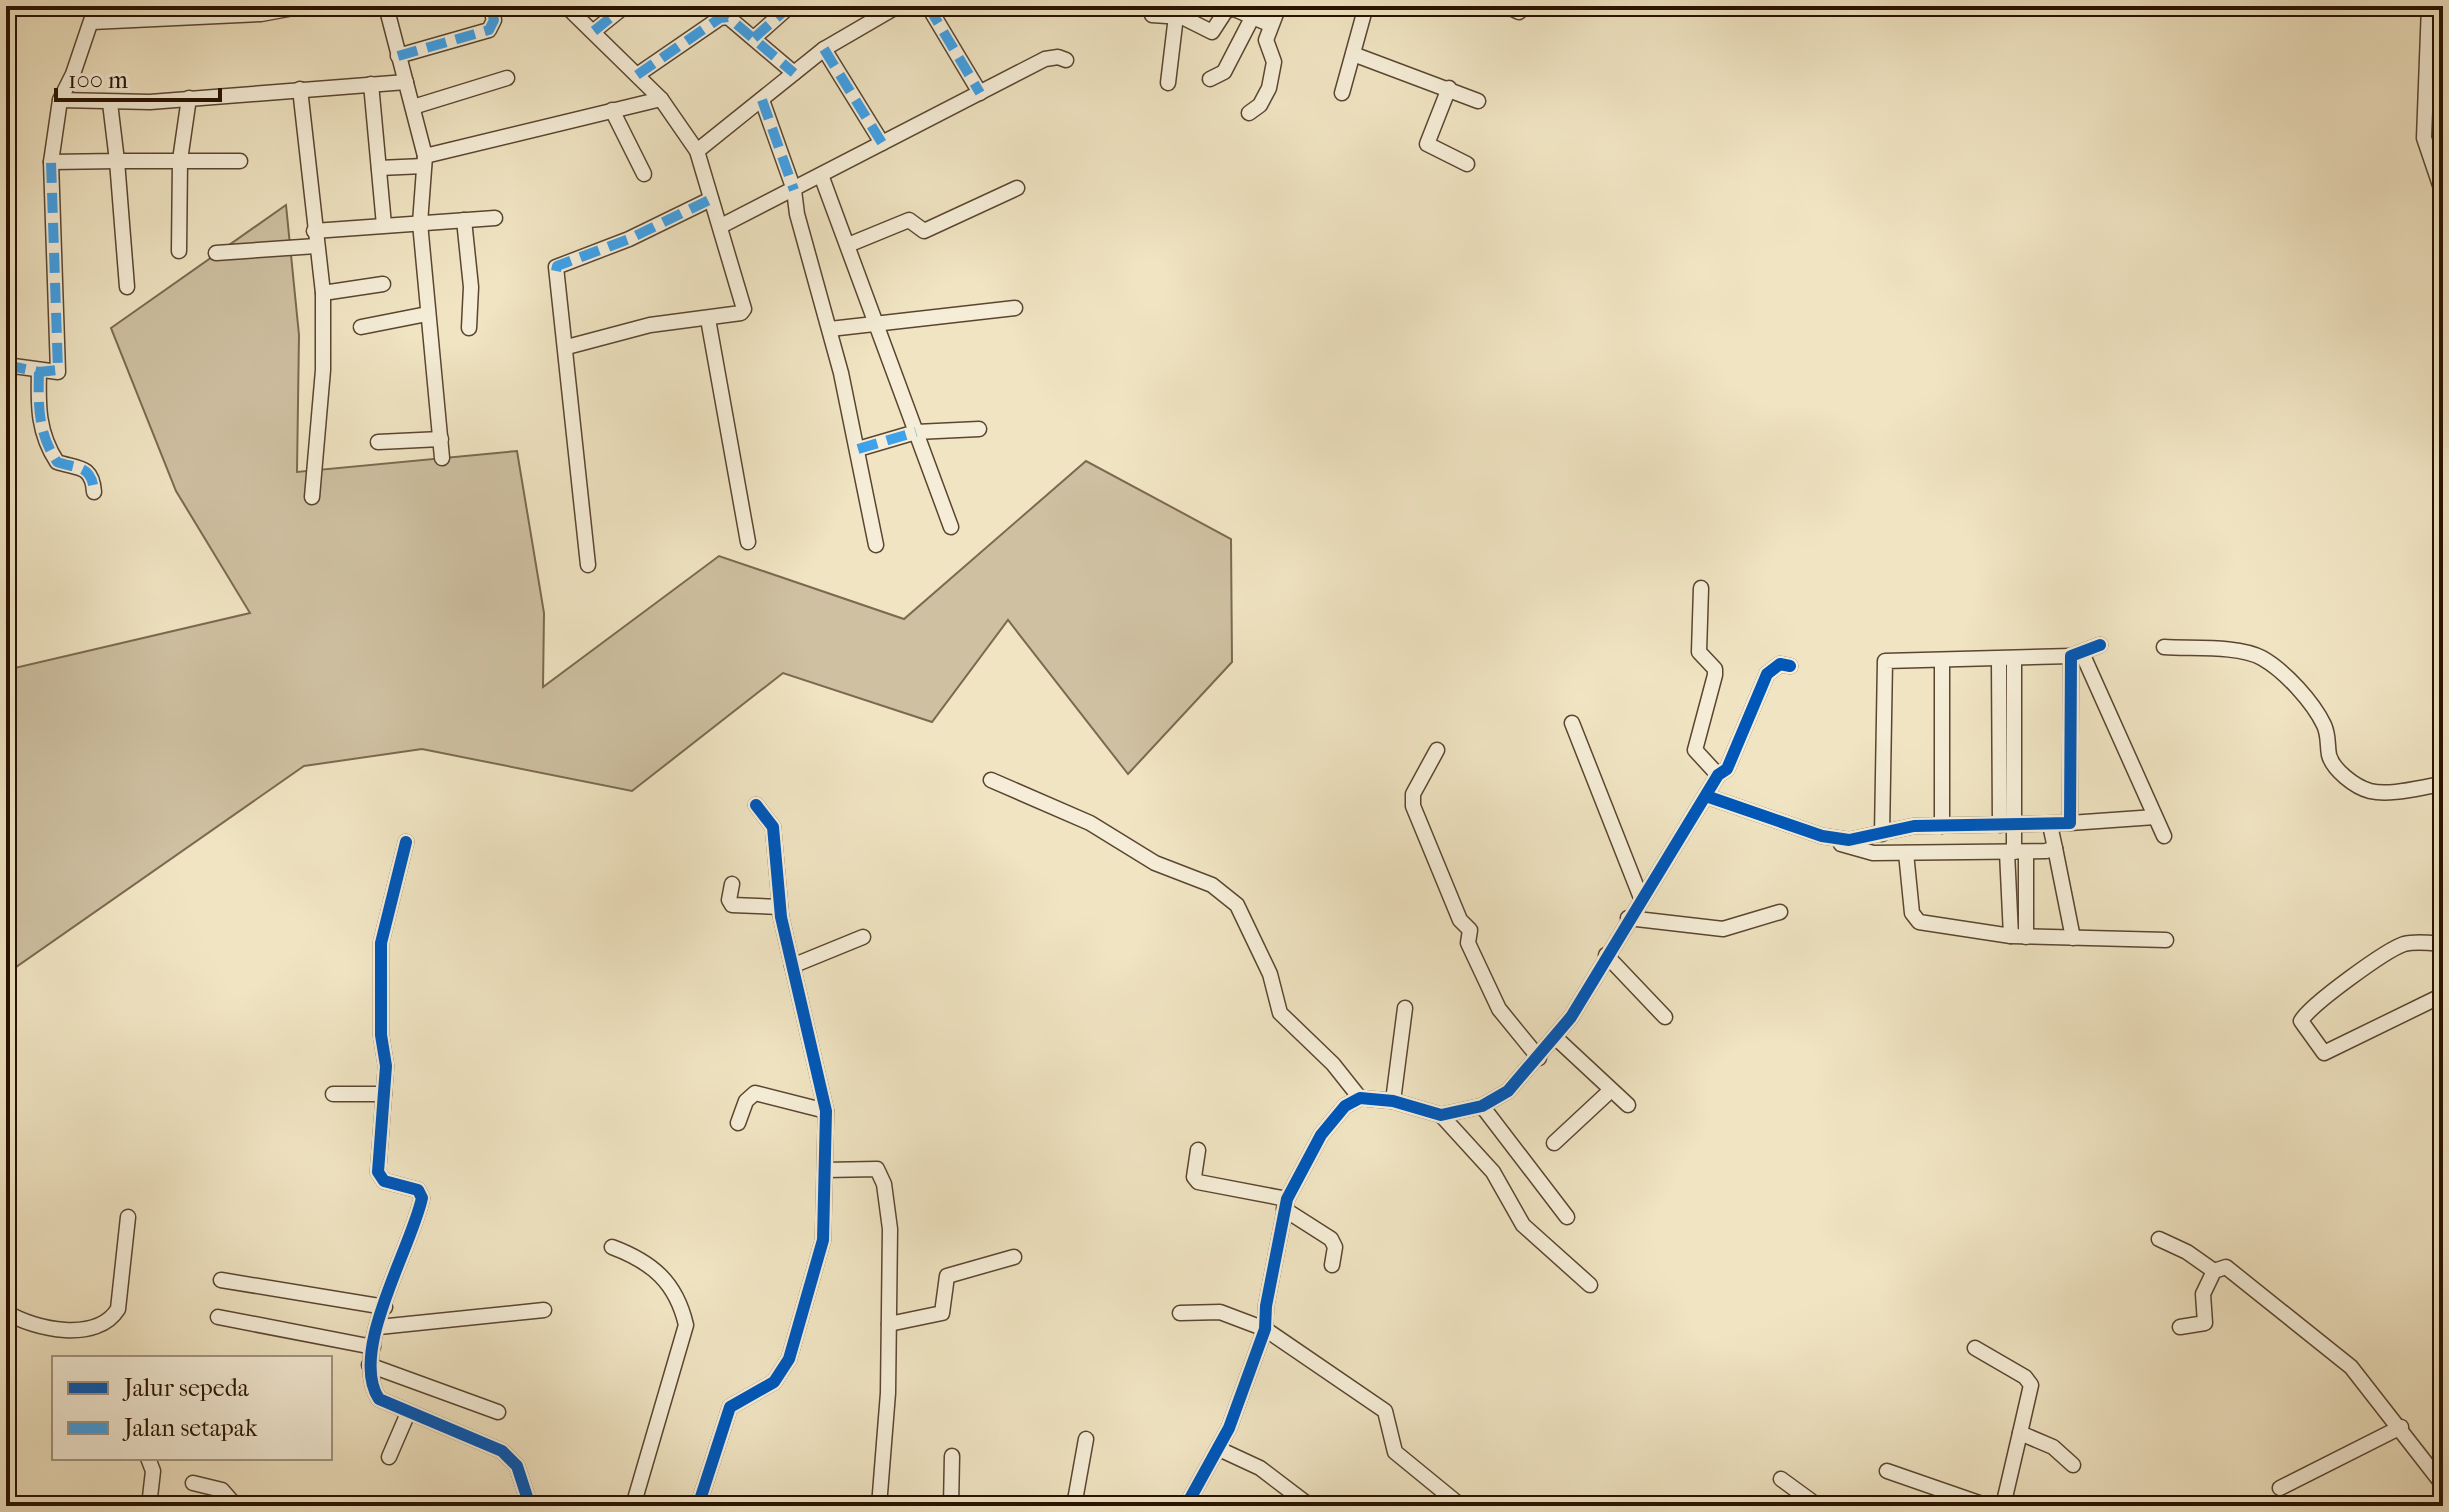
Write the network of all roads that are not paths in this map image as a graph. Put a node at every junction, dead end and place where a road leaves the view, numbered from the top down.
1 (96, 6) edge
2 (304, 6) edge
3 (386, 6) edge
4 (490, 6) edge
5 (566, 6) edge
6 (625, 6) edge
7 (790, 6) edge
8 (898, 6) edge
9 (928, 6) edge
10 (1279, 6) edge
11 (1366, 6) edge
12 (2429, 6) edge
13 (1152, 15) dead end
14 (1176, 16) junction
15 (1253, 16) junction
16 (92, 22) junction
17 (1269, 24) junction
18 (594, 31) junction
19 (754, 38) junction
20 (824, 49) junction
21 (1353, 54) junction
22 (398, 56) junction
23 (1066, 60) dead end
24 (794, 73) junction
25 (637, 75) junction
26 (507, 78) dead end
27 (1210, 79) dead end
28 (406, 82) junction
29 (1168, 83) dead end
30 (371, 84) junction
31 (1449, 88) junction
32 (300, 89) junction
33 (980, 93) junction
34 (1342, 93) dead end
35 (189, 98) junction
36 (661, 99) junction
37 (60, 100) junction
38 (762, 100) junction
39 (1478, 101) dead end
40 (110, 103) junction
41 (413, 107) junction
42 (612, 110) junction
43 (1249, 113) dead end
44 (882, 143) junction
45 (697, 151) junction
46 (180, 160) junction
47 (117, 161) junction
48 (240, 161) dead end
49 (424, 161) junction
50 (51, 162) junction
51 (1467, 164) dead end
52 (379, 168) junction
53 (644, 174) dead end
54 (821, 175) junction
55 (1017, 188) dead end
56 (794, 190) junction
57 (2443, 194) edge
58 (711, 199) junction
59 (495, 218) dead end
60 (464, 220) junction
61 (420, 223) junction
62 (384, 225) junction
63 (721, 226) junction
64 (315, 238) junction
65 (848, 245) junction
66 (179, 251) dead end
67 (216, 253) dead end
68 (383, 284) dead end
69 (127, 287) dead end
70 (323, 293) junction
71 (1015, 308) dead end
72 (427, 314) junction
73 (708, 319) junction
74 (877, 321) junction
75 (361, 327) dead end
76 (469, 328) dead end
77 (830, 329) junction
78 (567, 347) junction
79 (6, 365) edge
80 (39, 372) junction
81 (979, 429) dead end
82 (916, 432) junction
83 (441, 439) junction
84 (378, 442) dead end
85 (858, 449) junction
86 (442, 458) dead end
87 (94, 492) dead end
88 (312, 497) dead end
89 (951, 527) dead end
90 (748, 542) dead end
91 (876, 545) dead end
92 (588, 565) dead end
93 (1701, 588) dead end
94 (2100, 645) dead end
95 (2164, 647) dead end
96 (2076, 654) junction
97 (2006, 659) junction
98 (1942, 662) junction
99 (1790, 666) dead end
100 (1572, 723) dead end
101 (1437, 750) dead end
102 (1718, 775) junction
103 (991, 780) dead end
104 (2443, 784) edge
105 (1706, 796) junction
106 (756, 805) dead end
107 (2155, 817) junction
108 (2070, 823) junction
109 (2006, 825) junction
110 (2050, 825) junction
111 (1936, 826) junction
112 (1882, 834) junction
113 (2164, 836) dead end
114 (1832, 838) junction
115 (406, 842) dead end
116 (2055, 848) junction
117 (1933, 851) junction
118 (2015, 852) junction
119 (1906, 853) junction
120 (732, 884) dead end
121 (1641, 898) junction
122 (780, 907) junction
123 (1780, 912) dead end
124 (1628, 918) junction
125 (863, 937) dead end
126 (2019, 937) junction
127 (2073, 938) junction
128 (2166, 940) dead end
129 (2443, 944) edge
130 (1606, 955) junction
131 (792, 966) junction
132 (2443, 995) edge
133 (1405, 1008) dead end
134 (1665, 1017) dead end
135 (1556, 1038) junction
136 (1539, 1058) junction
137 (1611, 1090) junction
138 (333, 1094) dead end
139 (384, 1094) junction
140 (1360, 1098) junction
141 (1393, 1101) junction
142 (1628, 1105) dead end
143 (1482, 1106) junction
144 (826, 1111) junction
145 (1441, 1115) junction
146 (738, 1123) dead end
147 (1554, 1143) dead end
148 (1198, 1150) dead end
149 (825, 1170) junction
150 (1286, 1204) junction
151 (128, 1217) dead end
152 (1567, 1217) dead end
153 (2159, 1239) dead end
154 (612, 1247) dead end
155 (1014, 1257) dead end
156 (1332, 1265) dead end
157 (2214, 1271) junction
158 (221, 1280) dead end
159 (1590, 1285) dead end
160 (385, 1307) junction
161 (544, 1310) dead end
162 (6, 1312) edge
163 (1180, 1313) dead end
164 (218, 1317) dead end
165 (889, 1324) junction
166 (379, 1327) junction
167 (2180, 1327) dead end
168 (1265, 1329) junction
169 (373, 1347) junction
170 (1975, 1348) dead end
171 (369, 1365) junction
172 (498, 1412) dead end
173 (408, 1413) junction
174 (2401, 1427) junction
175 (2020, 1433) junction
176 (1086, 1439) dead end
177 (1219, 1449) junction
178 (952, 1456) dead end
179 (389, 1457) dead end
180 (149, 1460) edge
181 (2073, 1465) dead end
182 (1887, 1471) dead end
183 (1781, 1479) dead end
184 (193, 1483) dead end
185 (2443, 1485) edge
186 (2280, 1488) dead end
187 (149, 1506) edge
188 (236, 1506) edge
189 (530, 1506) edge
190 (633, 1506) edge
191 (698, 1506) edge
192 (879, 1506) edge
193 (951, 1506) edge
194 (1074, 1506) edge
195 (1186, 1506) edge
196 (1310, 1506) edge
197 (1461, 1506) edge
198 (1818, 1506) edge
199 (1988, 1506) edge
200 (2003, 1506) edge

1 - 16 street
2 - 16 street
3 - 22 street
4 - 22 street
5 - 18 street
6 - 18 street
7 - 19 street
8 - 20 street
9 - 33 street
10 - 17 street
11 - 21 street
12 - 57 street
13 - 14 street
14 - 15 street
14 - 29 street
15 - 17 street
15 - 27 street
16 - 37 street
17 - 43 street
18 - 25 street
19 - 24 street
19 - 25 street
20 - 24 street
20 - 44 street
21 - 31 street
21 - 34 street
22 - 28 street
23 - 33 street
24 - 38 street
25 - 36 street
26 - 41 street
28 - 30 street
28 - 41 street
30 - 32 street
30 - 52 street
31 - 39 street
31 - 51 street
32 - 35 street
32 - 64 street
33 - 44 street
35 - 40 street
35 - 46 street
36 - 42 street
36 - 45 street
37 - 40 street
37 - 50 street
38 - 45 street
38 - 56 street
40 - 47 street
41 - 49 street
42 - 49 street
42 - 53 street
44 - 54 street
45 - 58 street
46 - 47 street
46 - 48 street
46 - 66 street
47 - 50 street
47 - 69 street
49 - 52 street
49 - 61 street
50 - 80 street
52 - 62 street
54 - 56 street
54 - 65 street
55 - 65 street
56 - 63 street
56 - 77 street
58 - 63 street
58 - 78 street
59 - 60 street
60 - 61 street
60 - 76 street
61 - 62 street
61 - 72 street
62 - 64 street
63 - 73 street
64 - 67 street
64 - 70 street
65 - 74 street
68 - 70 street
70 - 88 street
71 - 74 street
72 - 75 street
72 - 83 street
73 - 78 street
73 - 90 street
74 - 77 street
74 - 82 street
77 - 85 street
78 - 92 street
79 - 80 street
80 - 87 street
81 - 82 street
82 - 85 street
82 - 89 street
83 - 84 street
83 - 86 street
85 - 91 street
93 - 102 street
94 - 96 street
95 - 104 street
96 - 97 street
96 - 107 street
96 - 108 street
97 - 98 street
97 - 109 street
98 - 111 street
98 - 112 street
99 - 102 street
100 - 121 street
101 - 136 street
102 - 105 street
103 - 140 street
105 - 114 street
105 - 121 street
106 - 122 street
107 - 108 street
107 - 113 street
108 - 110 street
109 - 110 street
109 - 111 street
109 - 118 street
110 - 116 street
111 - 112 street
111 - 117 street
112 - 114 street
114 - 119 street
115 - 139 street
116 - 118 street
116 - 127 street
117 - 118 street
117 - 119 street
118 - 126 street
119 - 126 street
120 - 122 street
121 - 124 street
122 - 131 street
123 - 124 street
124 - 130 street
125 - 131 street
126 - 127 street
127 - 128 street
129 - 132 street
130 - 134 street
130 - 135 street
131 - 144 street
133 - 141 street
135 - 136 street
135 - 137 street
136 - 143 street
137 - 142 street
137 - 147 street
138 - 139 street
139 - 160 street
140 - 141 street
140 - 150 street
141 - 145 street
143 - 145 street
143 - 152 street
144 - 146 street
144 - 149 street
145 - 159 street
148 - 150 street
149 - 165 street
149 - 191 street
150 - 156 street
150 - 168 street
151 - 162 street
153 - 157 street
154 - 190 street
155 - 165 street
157 - 167 street
157 - 174 street
158 - 160 street
160 - 166 street
161 - 166 street
163 - 168 street
164 - 169 street
165 - 192 street
166 - 169 street
168 - 177 street
168 - 197 street
169 - 171 street
170 - 175 street
171 - 172 street
171 - 173 street
173 - 179 street
173 - 189 street
174 - 185 street
174 - 186 street
175 - 181 street
175 - 200 street
176 - 194 street
177 - 195 street
177 - 196 street
178 - 193 street
180 - 187 street
182 - 199 street
183 - 198 street
184 - 188 street

